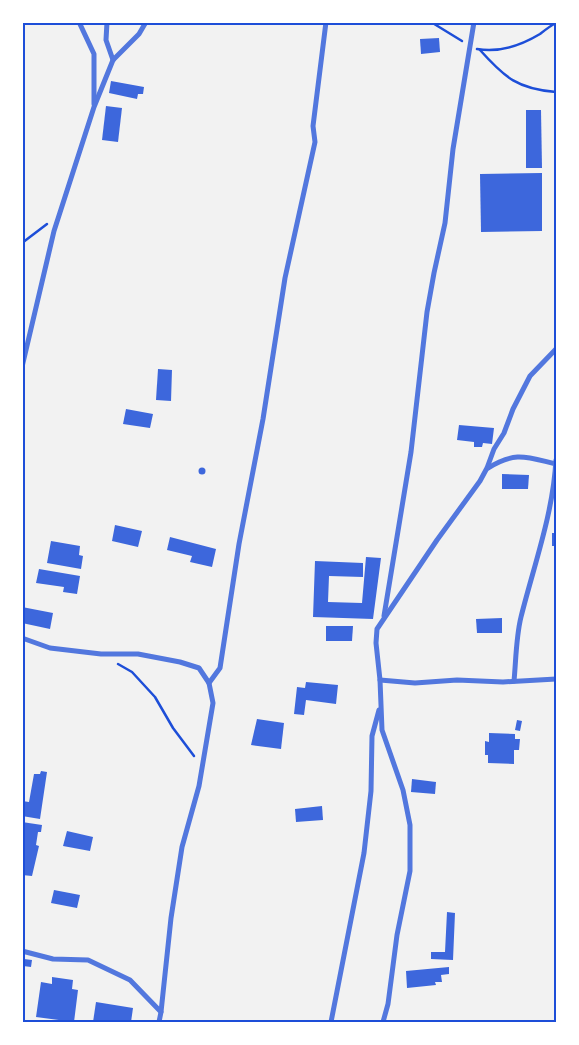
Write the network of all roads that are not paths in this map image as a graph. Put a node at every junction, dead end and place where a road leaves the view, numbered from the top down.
1 (79, 22) edge
2 (108, 22) edge
3 (146, 22) edge
4 (326, 22) edge
5 (474, 22) edge
6 (113, 60) junction
7 (94, 107) junction
8 (556, 349) edge
9 (22, 367) edge
10 (556, 460) edge
11 (556, 464) edge
12 (487, 468) junction
13 (384, 617) junction
14 (22, 638) edge
15 (556, 679) edge
16 (380, 680) junction
17 (514, 681) junction
18 (209, 683) junction
19 (381, 703) junction
20 (22, 951) edge
21 (160, 1012) junction
22 (159, 1022) edge
23 (331, 1022) edge
24 (383, 1022) edge

1 - 7 street
2 - 6 street
3 - 6 street
4 - 18 street
5 - 13 street
6 - 7 street
7 - 9 street
8 - 12 street
10 - 11 street
11 - 12 street
11 - 17 street
12 - 13 street
13 - 16 street
14 - 18 street
15 - 17 street
16 - 17 street
16 - 19 street
18 - 21 street
19 - 23 street
19 - 24 street
20 - 21 street
21 - 22 street

